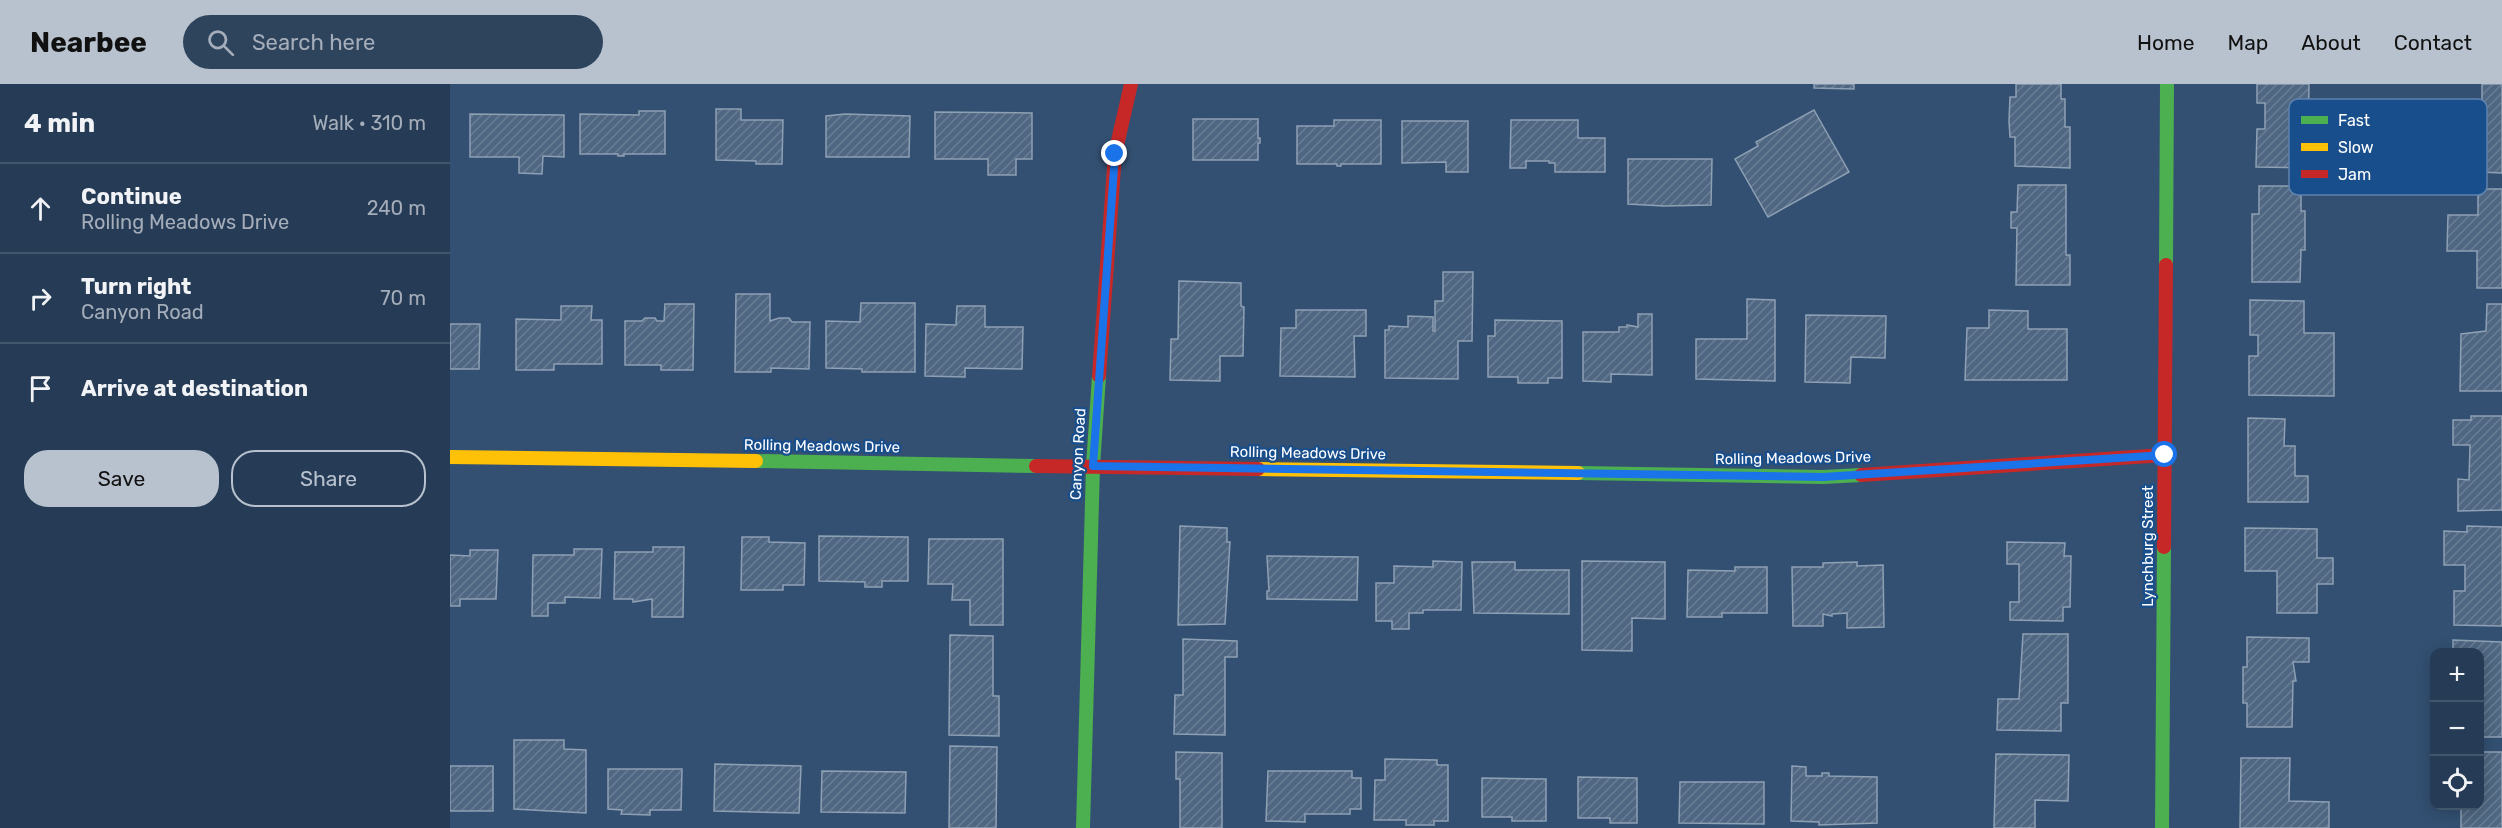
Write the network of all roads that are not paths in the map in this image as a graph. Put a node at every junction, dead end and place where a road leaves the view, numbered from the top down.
1 (1131, 84) edge
2 (2167, 84) edge
3 (2165, 455) junction
4 (450, 456) edge
5 (1093, 466) junction
6 (1083, 828) edge
7 (2162, 828) edge

1 - 5 street, Canyon Road
2 - 3 street, Lynchburg Street
3 - 5 street, Rolling Meadows Drive
3 - 7 street, Lynchburg Street
4 - 5 street, Rolling Meadows Drive
5 - 6 street, Canyon Road

